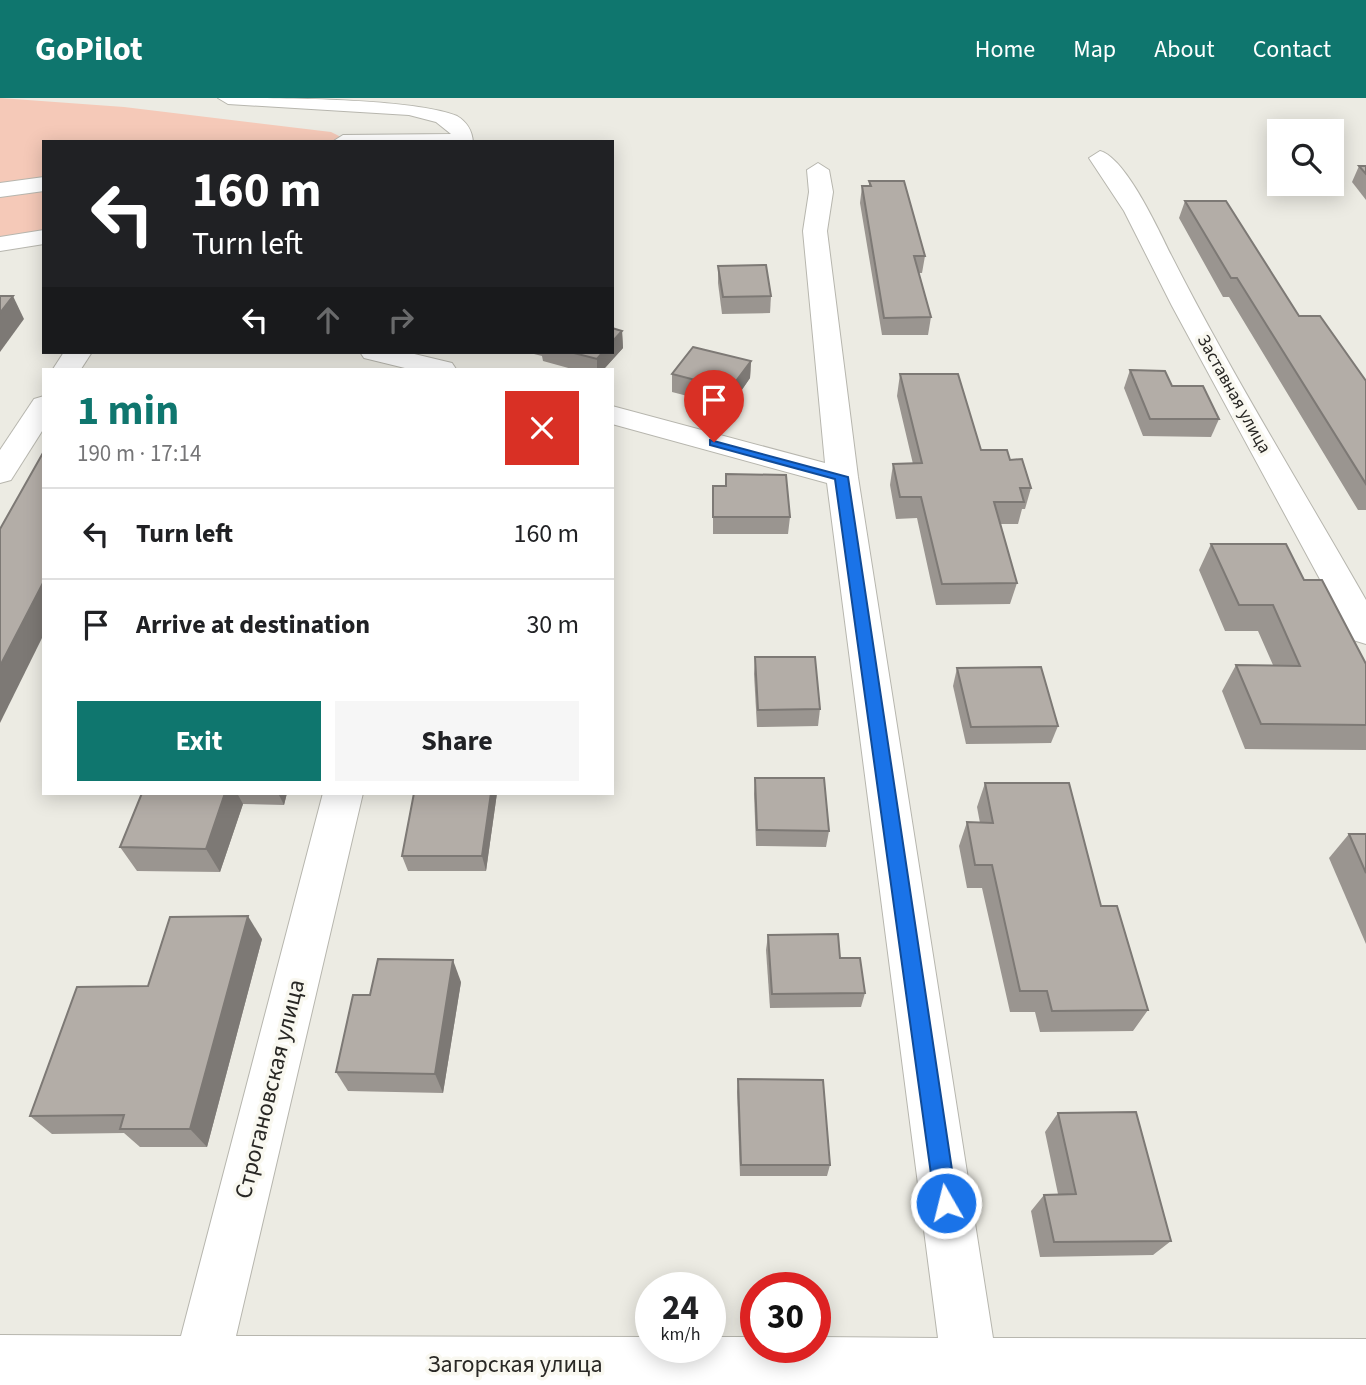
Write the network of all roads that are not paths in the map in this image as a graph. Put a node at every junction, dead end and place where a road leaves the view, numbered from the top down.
1 (228, 98) edge
2 (374, 140) edge
3 (410, 140) edge
4 (462, 140) edge
5 (1100, 158) dead end
6 (818, 170) dead end
7 (42, 184) edge
8 (0, 190) edge
9 (42, 237) edge
10 (0, 244) edge
11 (382, 354) edge
12 (438, 368) edge
13 (42, 408) edge
14 (614, 416) edge
15 (0, 472) edge
16 (842, 477) junction
17 (1366, 631) edge
18 (344, 795) edge
19 (0, 1363) edge
20 (1366, 1367) edge
21 (199, 1374) edge
22 (970, 1375) edge

1 - 4 street
2 - 3 street
5 - 17 street, Заставная улица
6 - 16 street
7 - 8 street
9 - 10 street
11 - 12 street
13 - 15 street
14 - 16 street
16 - 22 street
18 - 21 street, Строгановская улица
19 - 21 street, Загорская улица
20 - 22 street, Загорская улица
21 - 22 street, Загорская улица

